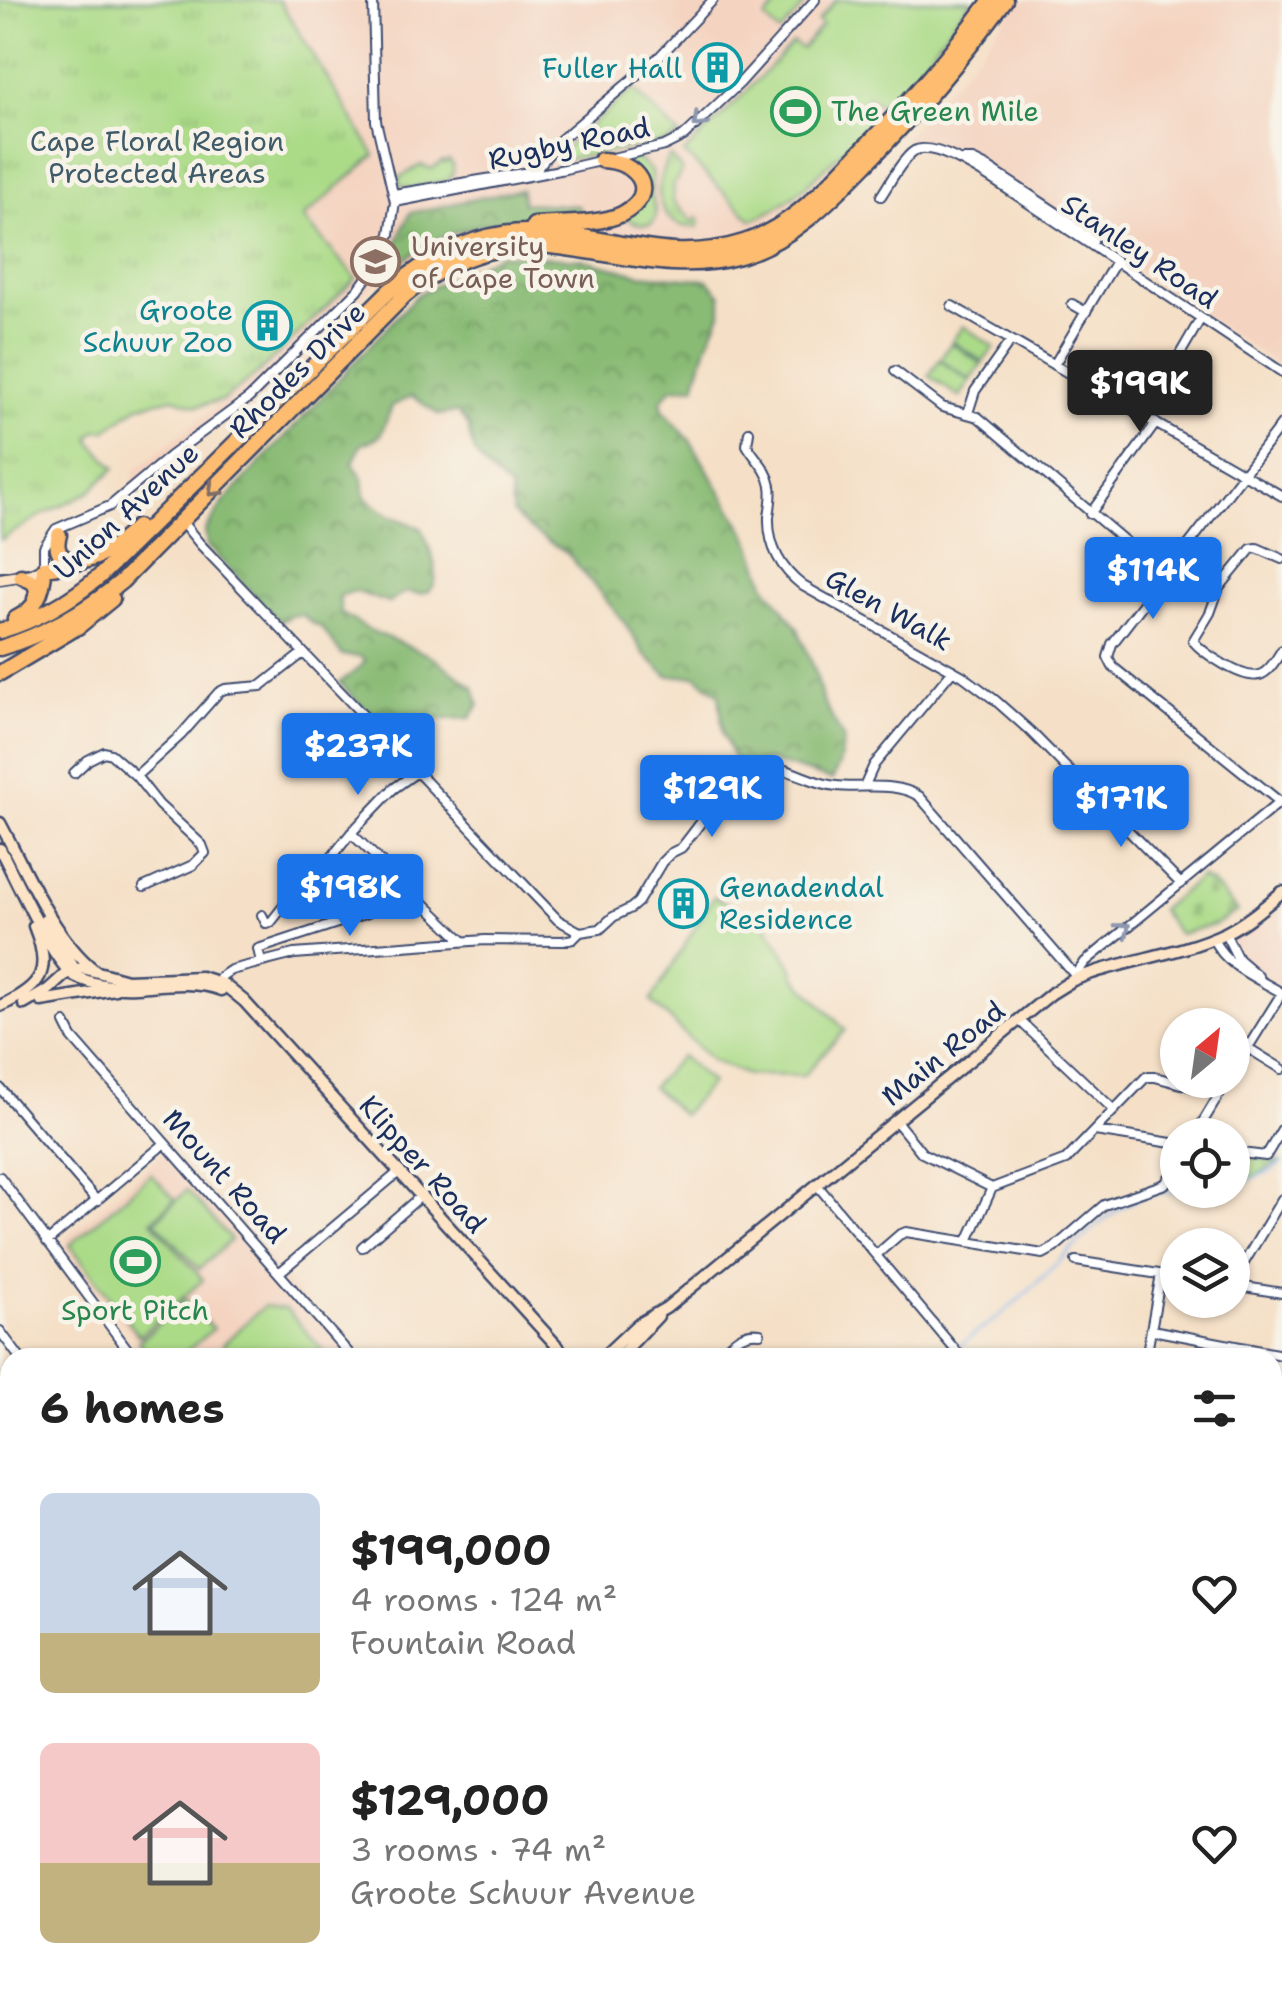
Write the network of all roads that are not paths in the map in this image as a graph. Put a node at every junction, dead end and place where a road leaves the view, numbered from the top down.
1 (374, 0) edge
2 (713, 0) edge
3 (815, 0) edge
4 (991, 0) edge
5 (1005, 0) edge
6 (548, 154) junction
7 (601, 160) junction
8 (958, 160) junction
9 (565, 169) junction
10 (881, 196) dead end
11 (394, 198) junction
12 (1102, 252) junction
13 (1116, 261) junction
14 (390, 290) junction
15 (1072, 304) dead end
16 (952, 306) dead end
17 (1086, 312) junction
18 (1201, 318) junction
19 (1011, 340) junction
20 (1054, 365) junction
21 (895, 371) dead end
22 (1282, 372) edge
23 (968, 413) junction
24 (1144, 416) junction
25 (1156, 423) junction
26 (1282, 424) edge
27 (749, 432) dead end
28 (230, 448) junction
29 (1244, 474) junction
30 (1282, 496) edge
31 (1090, 514) junction
32 (82, 519) junction
33 (181, 523) junction
34 (59, 535) junction
35 (1282, 559) edge
36 (80, 563) junction
37 (44, 568) junction
38 (0, 575) edge
39 (1165, 575) junction
40 (21, 576) junction
41 (34, 605) junction
42 (0, 628) edge
43 (0, 648) edge
44 (1282, 650) edge
45 (303, 653) junction
46 (953, 670) junction
47 (2, 671) edge
48 (417, 772) junction
49 (74, 773) dead end
50 (136, 776) junction
51 (865, 786) junction
52 (1281, 801) edge
53 (0, 823) edge
54 (351, 834) junction
55 (0, 848) edge
56 (388, 870) junction
57 (32, 881) junction
58 (1181, 884) junction
59 (144, 887) dead end
60 (1282, 892) edge
61 (28, 901) junction
62 (262, 915) dead end
63 (580, 932) junction
64 (1226, 933) junction
65 (1212, 938) junction
66 (463, 942) junction
67 (261, 962) junction
68 (72, 972) junction
69 (98, 972) junction
70 (1074, 977) junction
71 (216, 984) junction
72 (1270, 986) junction
73 (126, 987) junction
74 (1282, 993) edge
75 (41, 1000) junction
76 (24, 1004) junction
77 (0, 1007) edge
78 (1019, 1020) junction
79 (65, 1023) dead end
80 (1250, 1045) edge
81 (1250, 1049) edge
82 (1282, 1069) edge
83 (1160, 1079) edge
84 (0, 1088) edge
85 (1114, 1110) junction
86 (896, 1121) junction
87 (1282, 1129) edge
88 (1095, 1131) junction
89 (1160, 1141) edge
90 (165, 1143) junction
91 (1250, 1155) edge
92 (400, 1171) junction
93 (0, 1177) edge
94 (817, 1185) junction
95 (1160, 1185) edge
96 (992, 1188) junction
97 (422, 1195) junction
98 (1282, 1199) edge
99 (97, 1200) junction
100 (968, 1241) junction
101 (47, 1242) junction
102 (362, 1246) dead end
103 (1250, 1253) edge
104 (876, 1254) junction
105 (1076, 1261) dead end
106 (280, 1272) junction
107 (1160, 1274) edge
108 (1160, 1285) edge
109 (1250, 1287) edge
110 (1282, 1293) edge
111 (666, 1308) junction
112 (1152, 1330) junction
113 (760, 1332) dead end
114 (126, 1348) edge
115 (345, 1348) edge
116 (559, 1348) edge
117 (613, 1348) edge
118 (628, 1348) edge
119 (727, 1348) edge
120 (954, 1348) edge
121 (1148, 1348) edge
122 (1246, 1348) edge

1 - 11 street
2 - 6 street, Rugby Road
3 -> 7 street, Rugby Road
4 - 14 highway, Rhodes Drive
5 -> 33 highway, Rhodes Drive
6 - 9 street
6 - 11 street, Rugby Road
7 - 9 street, Rugby Road
7 - 14 highway
8 - 10 street
8 - 12 street, Stanley Road
8 - 12 street
9 - 11 street, Rugby Road
11 - 32 street
12 - 13 street, Stanley Road
13 - 17 street
13 - 18 street, Stanley Road
14 - 28 highway, Rhodes Drive
15 - 17 street
16 - 19 street
17 - 20 street
18 - 22 street, Stanley Road
18 - 24 street
19 - 20 street
19 - 23 street
20 - 24 street
21 - 23 street
23 - 31 street
24 - 25 street
25 - 29 street
25 - 31 street
26 - 29 street
27 - 46 street, Glen Walk
28 - 36 highway
28 - 42 highway, Union Avenue
29 - 30 street
29 - 39 street
31 - 39 street
32 - 34 street
32 - 37 street
33 - 43 highway, Union Avenue
33 - 45 street
33 - 47 highway
34 - 36 highway
34 - 37 street
35 - 44 street
36 - 37 highway
37 - 38 main road
37 - 40 main road
37 - 41 highway
38 - 40 main road
39 - 52 street
40 - 41 highway
41 - 42 highway
45 - 48 street
45 - 50 street
46 - 51 street, Glen Walk
46 - 58 street, Glen Walk
48 - 54 street
48 - 63 street
49 - 50 street
50 - 59 street
51 - 63 street
51 - 70 street
52 - 58 street
53 - 57 main road
54 - 56 street
54 - 62 street
55 - 61 main road
56 - 66 street
56 - 67 street
57 - 68 main road
57 - 69 main road
70 -> 58 street
60 - 64 main road, Main Road
61 - 68 main road
61 - 77 main road
63 - 66 street
64 - 65 main road, Main Road
64 - 72 street
65 - 70 main road, Main Road
65 - 72 street
66 - 67 street
67 - 71 street
68 - 69 main road, Klipper Road
68 - 73 main road, Klipper Road
68 - 75 main road
68 - 76 main road
69 - 71 main road, Klipper Road
70 - 78 main road, Main Road
71 - 73 main road, Klipper Road
71 - 92 main road, Klipper Road
72 - 74 street
73 - 75 main road
74 - 80 street
75 - 76 main road
76 - 77 main road
78 - 85 street
78 - 86 main road, Main Road
79 - 90 street, Mount Road
81 - 82 street
83 - 85 street
84 - 99 street
85 - 88 street
86 - 94 main road, Main Road
86 - 96 street
87 - 91 street
88 - 89 street
88 - 96 street
90 - 99 street
90 - 106 street, Mount Road
92 - 97 main road, Klipper Road
92 - 106 street
93 - 101 street
94 - 104 street
94 - 111 main road, Main Road
95 - 100 street
96 - 100 street
97 - 102 street
97 - 116 main road, Klipper Road
98 - 103 street
99 - 101 street
100 - 104 street
101 - 114 street
104 - 120 street
105 - 107 street
106 - 115 street, Mount Road
108 - 112 street
109 - 110 street
111 - 117 main road, Main Road
111 - 118 main road, Main Road
112 - 121 street
112 - 122 street
113 - 119 street

